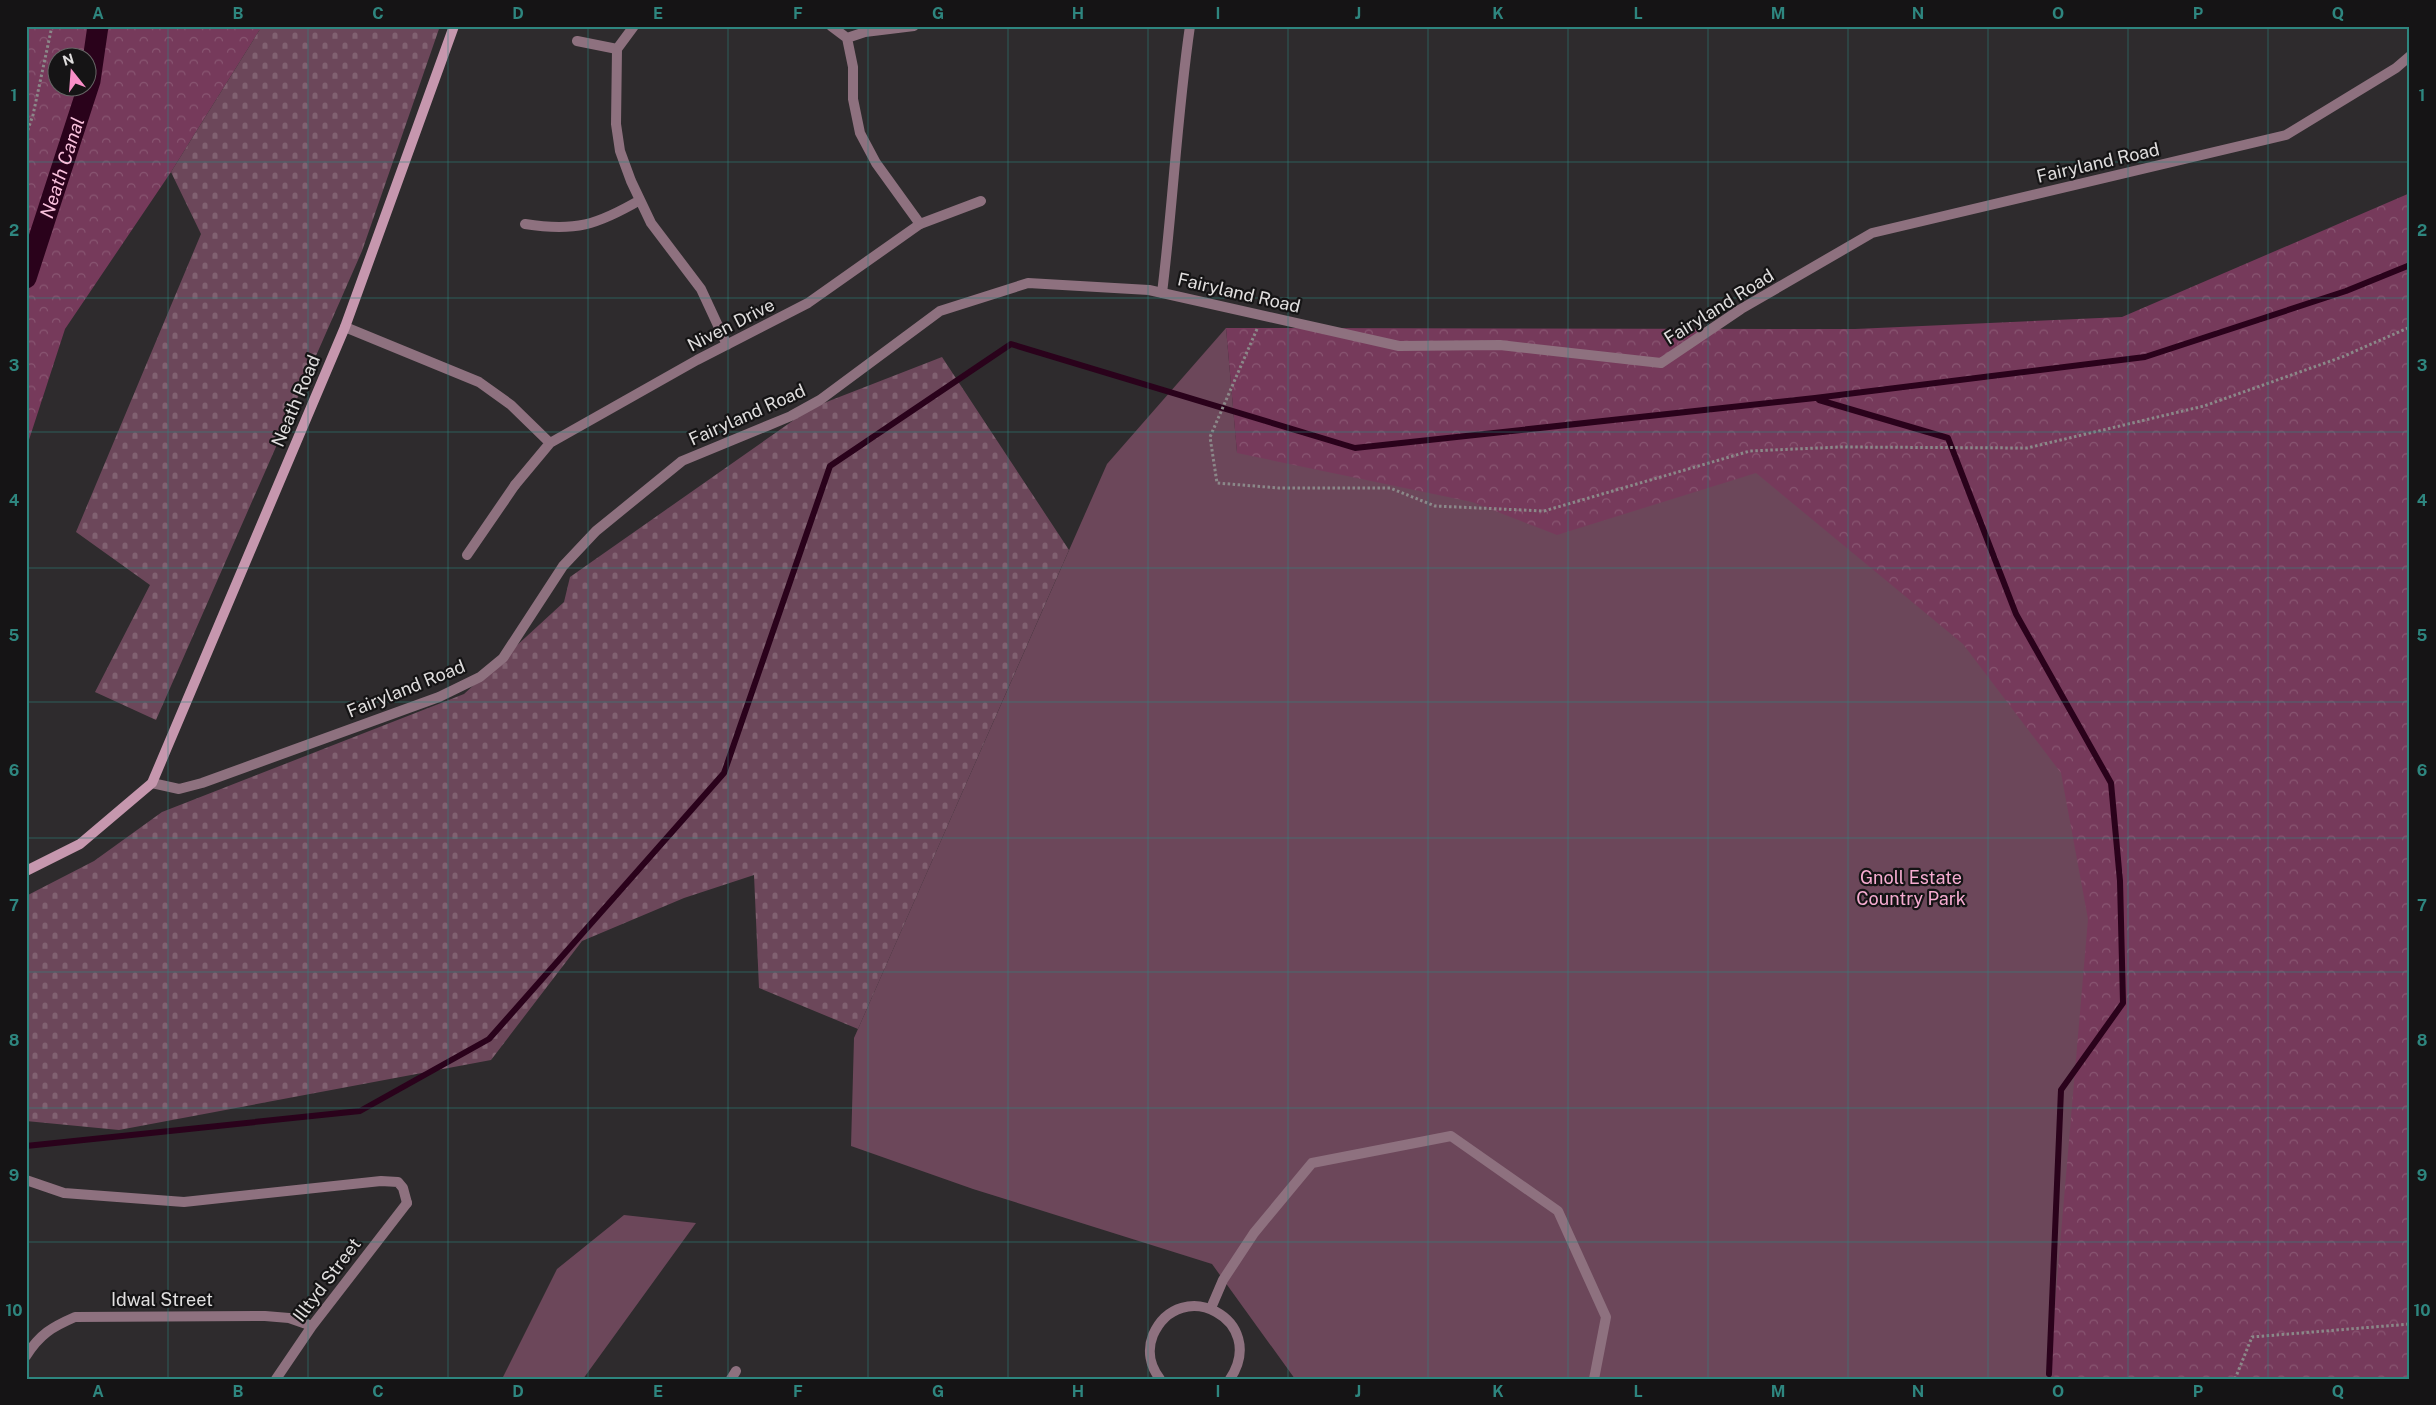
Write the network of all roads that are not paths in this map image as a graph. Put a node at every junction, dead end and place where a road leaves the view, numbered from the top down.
1 (454, 26) edge
2 (634, 26) edge
3 (831, 26) edge
4 (914, 26) edge
5 (1190, 26) edge
6 (847, 38) junction
7 (577, 41) dead end
8 (617, 49) junction
9 (2410, 56) edge
10 (640, 200) junction
11 (981, 201) dead end
12 (525, 224) dead end
13 (920, 224) junction
14 (1162, 292) junction
15 (345, 327) junction
16 (727, 345) junction
17 (550, 443) junction
18 (467, 555) dead end
19 (152, 783) junction
20 (26, 871) edge
21 (26, 1180) edge
22 (1211, 1308) junction
23 (312, 1326) junction
24 (26, 1356) edge
25 (276, 1379) edge
26 (1160, 1379) edge
27 (1230, 1379) edge
28 (1594, 1379) edge

1 - 15 main road, Neath Road
2 - 8 street
3 - 6 street
4 - 6 street
5 - 14 street
6 - 13 street
7 - 8 street
8 - 10 street
9 - 14 street, Fairyland Road
10 - 12 street
10 - 16 street
11 - 13 street, Niven Drive
13 - 16 street, Niven Drive
14 - 19 street, Fairyland Road
15 - 17 street
15 - 19 main road, Neath Road
16 - 17 street, Niven Drive
17 - 18 street
19 - 20 main road
21 - 23 street, Illtyd Street
22 - 26 street
22 - 27 street
22 - 28 street
23 - 24 street, Idwal Street
23 - 25 street, Illtyd Street

